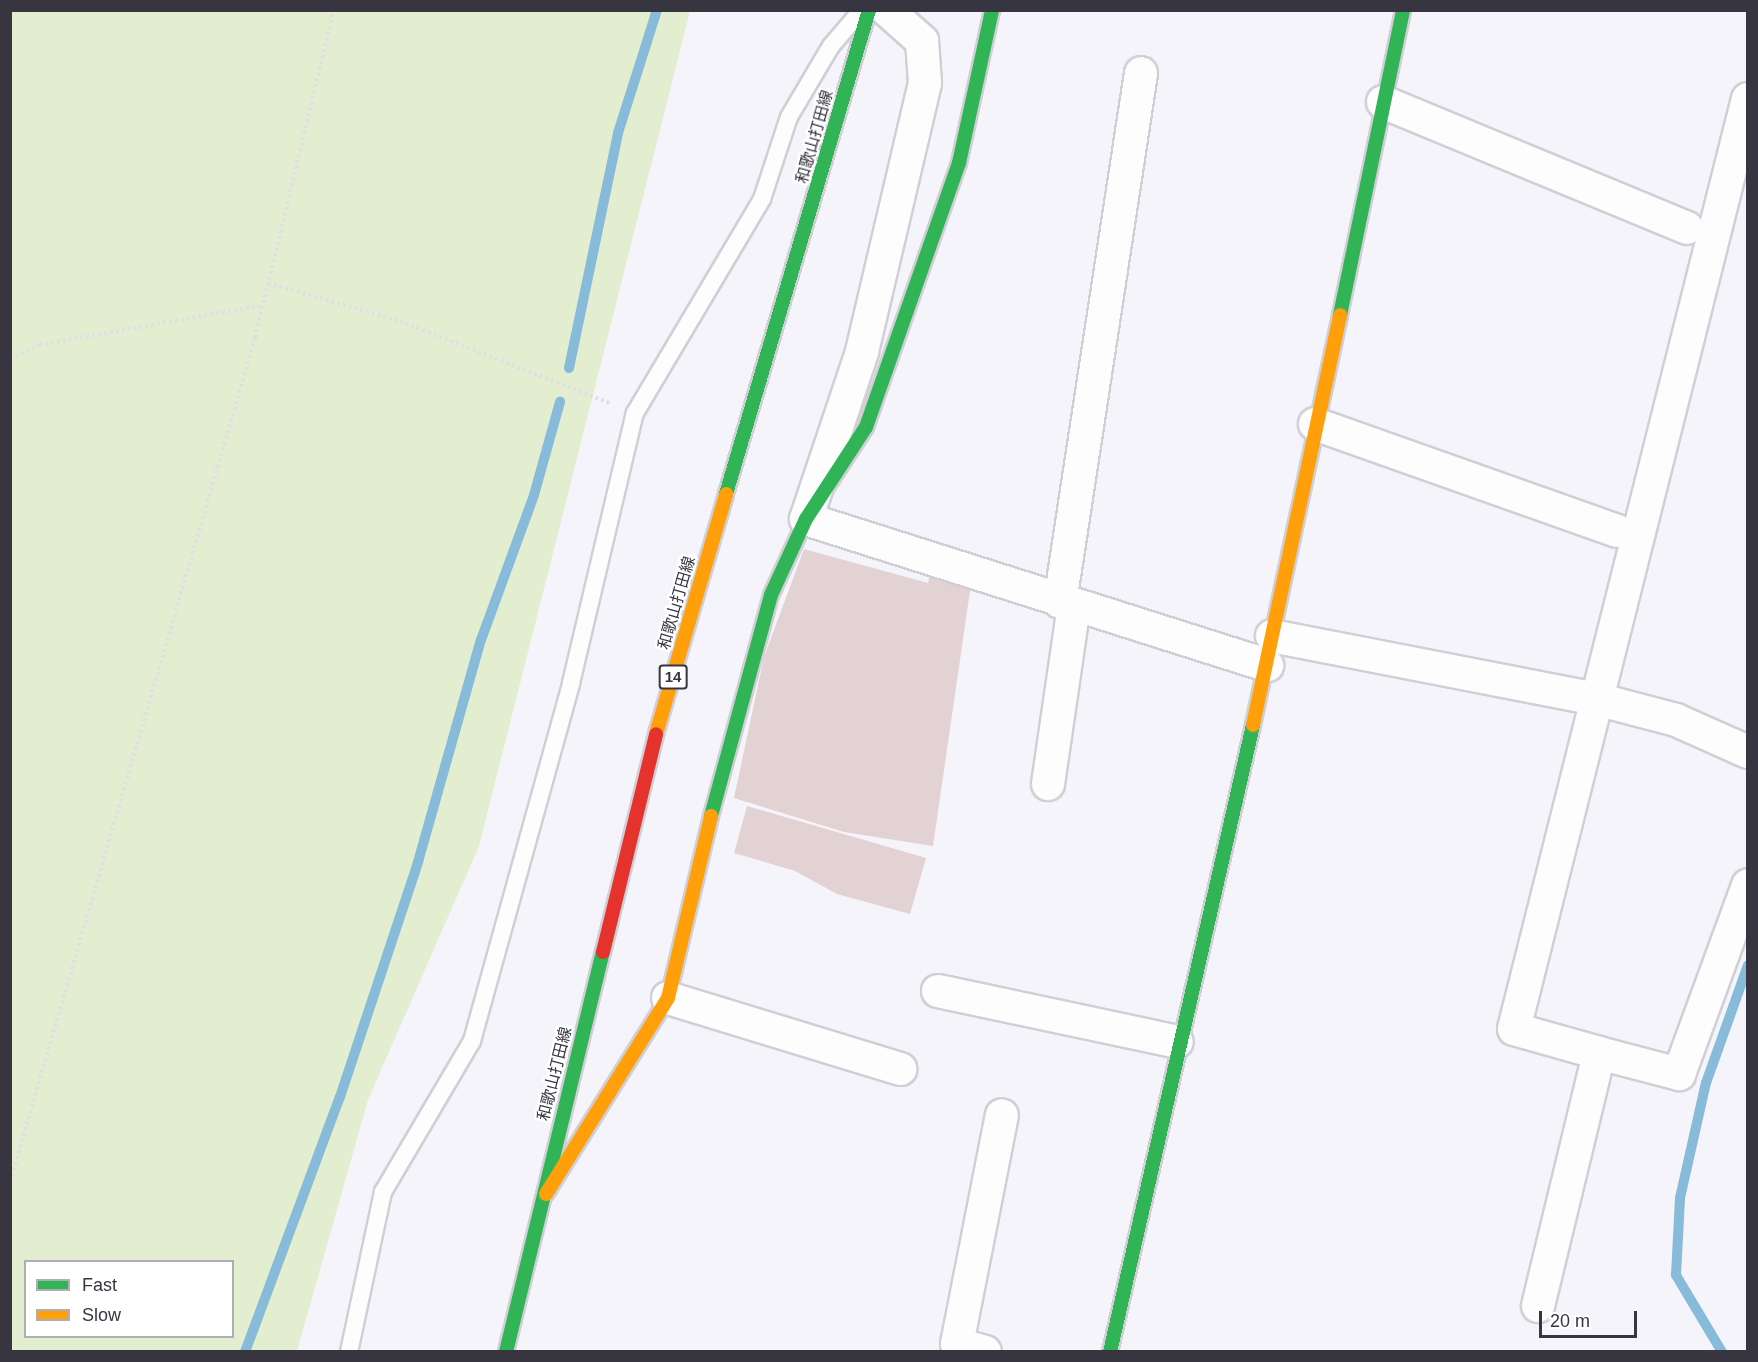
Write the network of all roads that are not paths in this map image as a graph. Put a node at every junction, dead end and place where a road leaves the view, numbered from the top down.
1 (862, 10) edge
2 (869, 10) edge
3 (887, 10) edge
4 (992, 10) edge
5 (1403, 10) edge
6 (1141, 73) dead end
7 (1748, 99) edge
8 (1383, 102) junction
9 (1687, 228) dead end
10 (1314, 424) junction
11 (806, 519) junction
12 (1617, 531) dead end
13 (1067, 604) junction
14 (1269, 650) junction
15 (1600, 700) junction
16 (1748, 752) edge
17 (1048, 784) dead end
18 (1748, 885) edge
19 (939, 991) dead end
20 (668, 998) junction
21 (1177, 1042) junction
22 (1599, 1053) junction
23 (900, 1069) dead end
24 (1002, 1115) dead end
25 (539, 1205) junction
26 (1538, 1306) dead end
27 (349, 1352) edge
28 (506, 1352) edge
29 (985, 1352) edge
30 (1110, 1352) edge

1 - 27 lane
2 - 25 street, 和歌山打田線 / 14
3 - 11 street
4 - 11 street
5 - 8 street
6 - 13 street
7 - 15 street
8 - 9 street
8 - 10 street
10 - 12 street
10 - 14 street
11 - 13 street
11 - 20 street
13 - 14 street
13 - 17 street
14 - 15 street
14 - 21 street
15 - 16 street
15 - 22 street
18 - 22 street
19 - 21 street
20 - 23 street
20 - 25 street
21 - 30 street
22 - 26 street
24 - 29 street
25 - 28 street, 和歌山打田線 / 14

